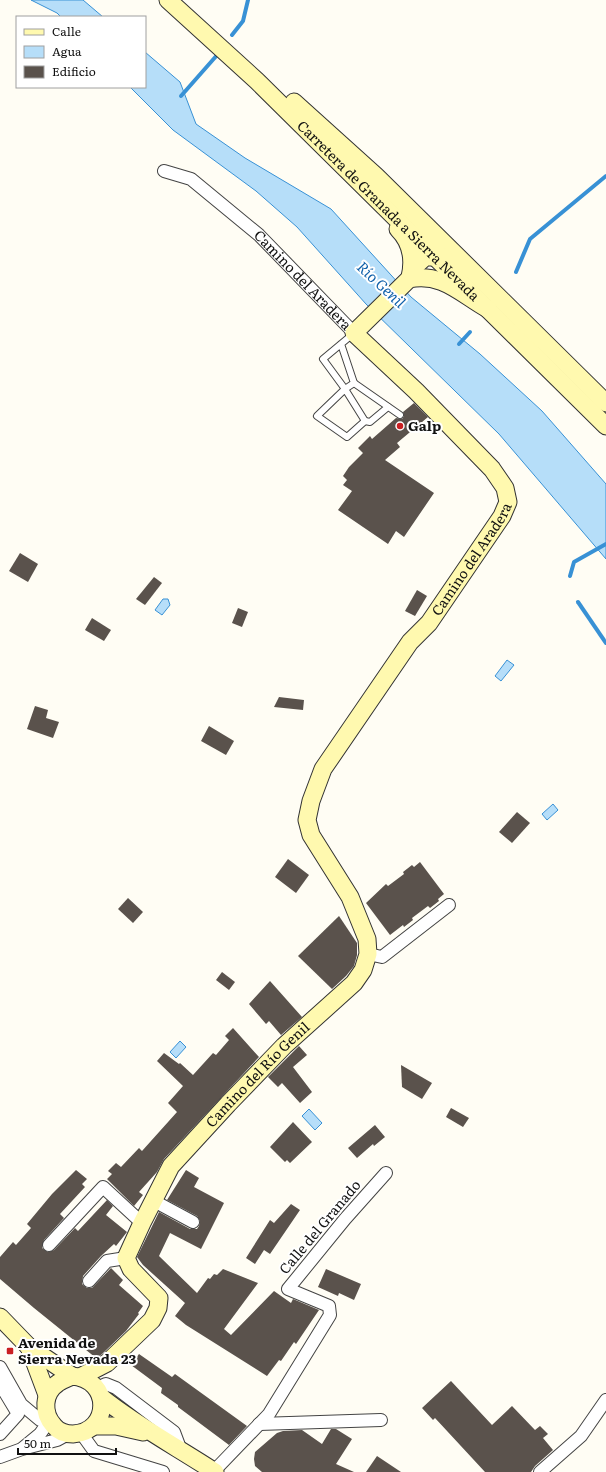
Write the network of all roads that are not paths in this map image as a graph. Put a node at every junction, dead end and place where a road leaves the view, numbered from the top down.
1 (168, 0) edge
2 (177, 0) edge
3 (343, 165) junction
4 (164, 171) dead end
5 (376, 176) junction
6 (435, 256) junction
7 (414, 275) junction
8 (488, 309) junction
9 (360, 328) junction
10 (341, 344) junction
11 (557, 354) junction
12 (354, 383) junction
13 (345, 389) junction
14 (606, 403) edge
15 (388, 407) junction
16 (400, 415) dead end
17 (365, 421) junction
18 (606, 426) edge
19 (307, 820) joint
20 (449, 905) dead end
21 (368, 954) junction
22 (386, 1173) dead end
23 (154, 1201) junction
24 (193, 1222) dead end
25 (142, 1223) junction
26 (49, 1245) dead end
27 (126, 1258) junction
28 (90, 1281) dead end
29 (0, 1317) edge
30 (29, 1347) junction
31 (107, 1363) junction
32 (0, 1367) edge
33 (76, 1377) junction
34 (0, 1384) edge
35 (98, 1390) junction
36 (47, 1395) junction
37 (606, 1400) edge
38 (48, 1420) junction
39 (381, 1420) dead end
40 (259, 1424) junction
41 (81, 1431) junction
42 (0, 1434) edge
43 (153, 1434) junction
44 (180, 1448) junction
45 (22, 1449) junction
46 (0, 1457) edge
47 (163, 1472) edge
48 (215, 1472) edge
49 (540, 1472) edge

1 - 3 street, Carretera de Granada a Sierra Nevada
2 - 5 street, Carretera de Granada a Sierra Nevada
3 - 6 street, Carretera de Granada a Sierra Nevada
3 - 7 street
4 - 9 street, Camino del Aradera
5 - 6 street
5 - 11 street, Carretera de Granada a Sierra Nevada
6 - 7 street
6 - 8 street, Carretera de Granada a Sierra Nevada
6 - 11 street
7 - 8 street
7 - 9 street
8 - 18 street, Carretera de Granada a Sierra Nevada
9 - 10 lane
9 - 19 street, Camino del Aradera
10 - 12 lane
10 - 13 lane
11 - 14 street, Carretera de Granada a Sierra Nevada
12 - 13 lane
12 - 15 lane
13 - 17 lane
13 - 17 lane
15 - 16 lane
15 - 17 lane
19 - 21 street, Camino del Río Genil
20 - 21 street
21 - 23 street, Camino del Río Genil
22 - 40 street, Calle del Granado
23 - 24 street
23 - 25 street, Camino del Río Genil
25 - 26 street
25 - 27 street, Camino del Río Genil
27 - 28 street
27 - 31 street
29 - 30 street
30 - 33 street
30 - 36 street
31 - 33 street
31 - 35 street
32 - 38 street
33 - 35 street
33 - 36 street
34 - 42 street
35 - 41 street
35 - 43 street
35 - 44 street
36 - 38 street
37 - 49 street
38 - 41 street
38 - 45 street
39 - 40 street
40 - 48 street, Calle del Granado
41 - 43 street
41 - 45 street
41 - 47 street
43 - 44 street
44 - 48 street
45 - 46 street

